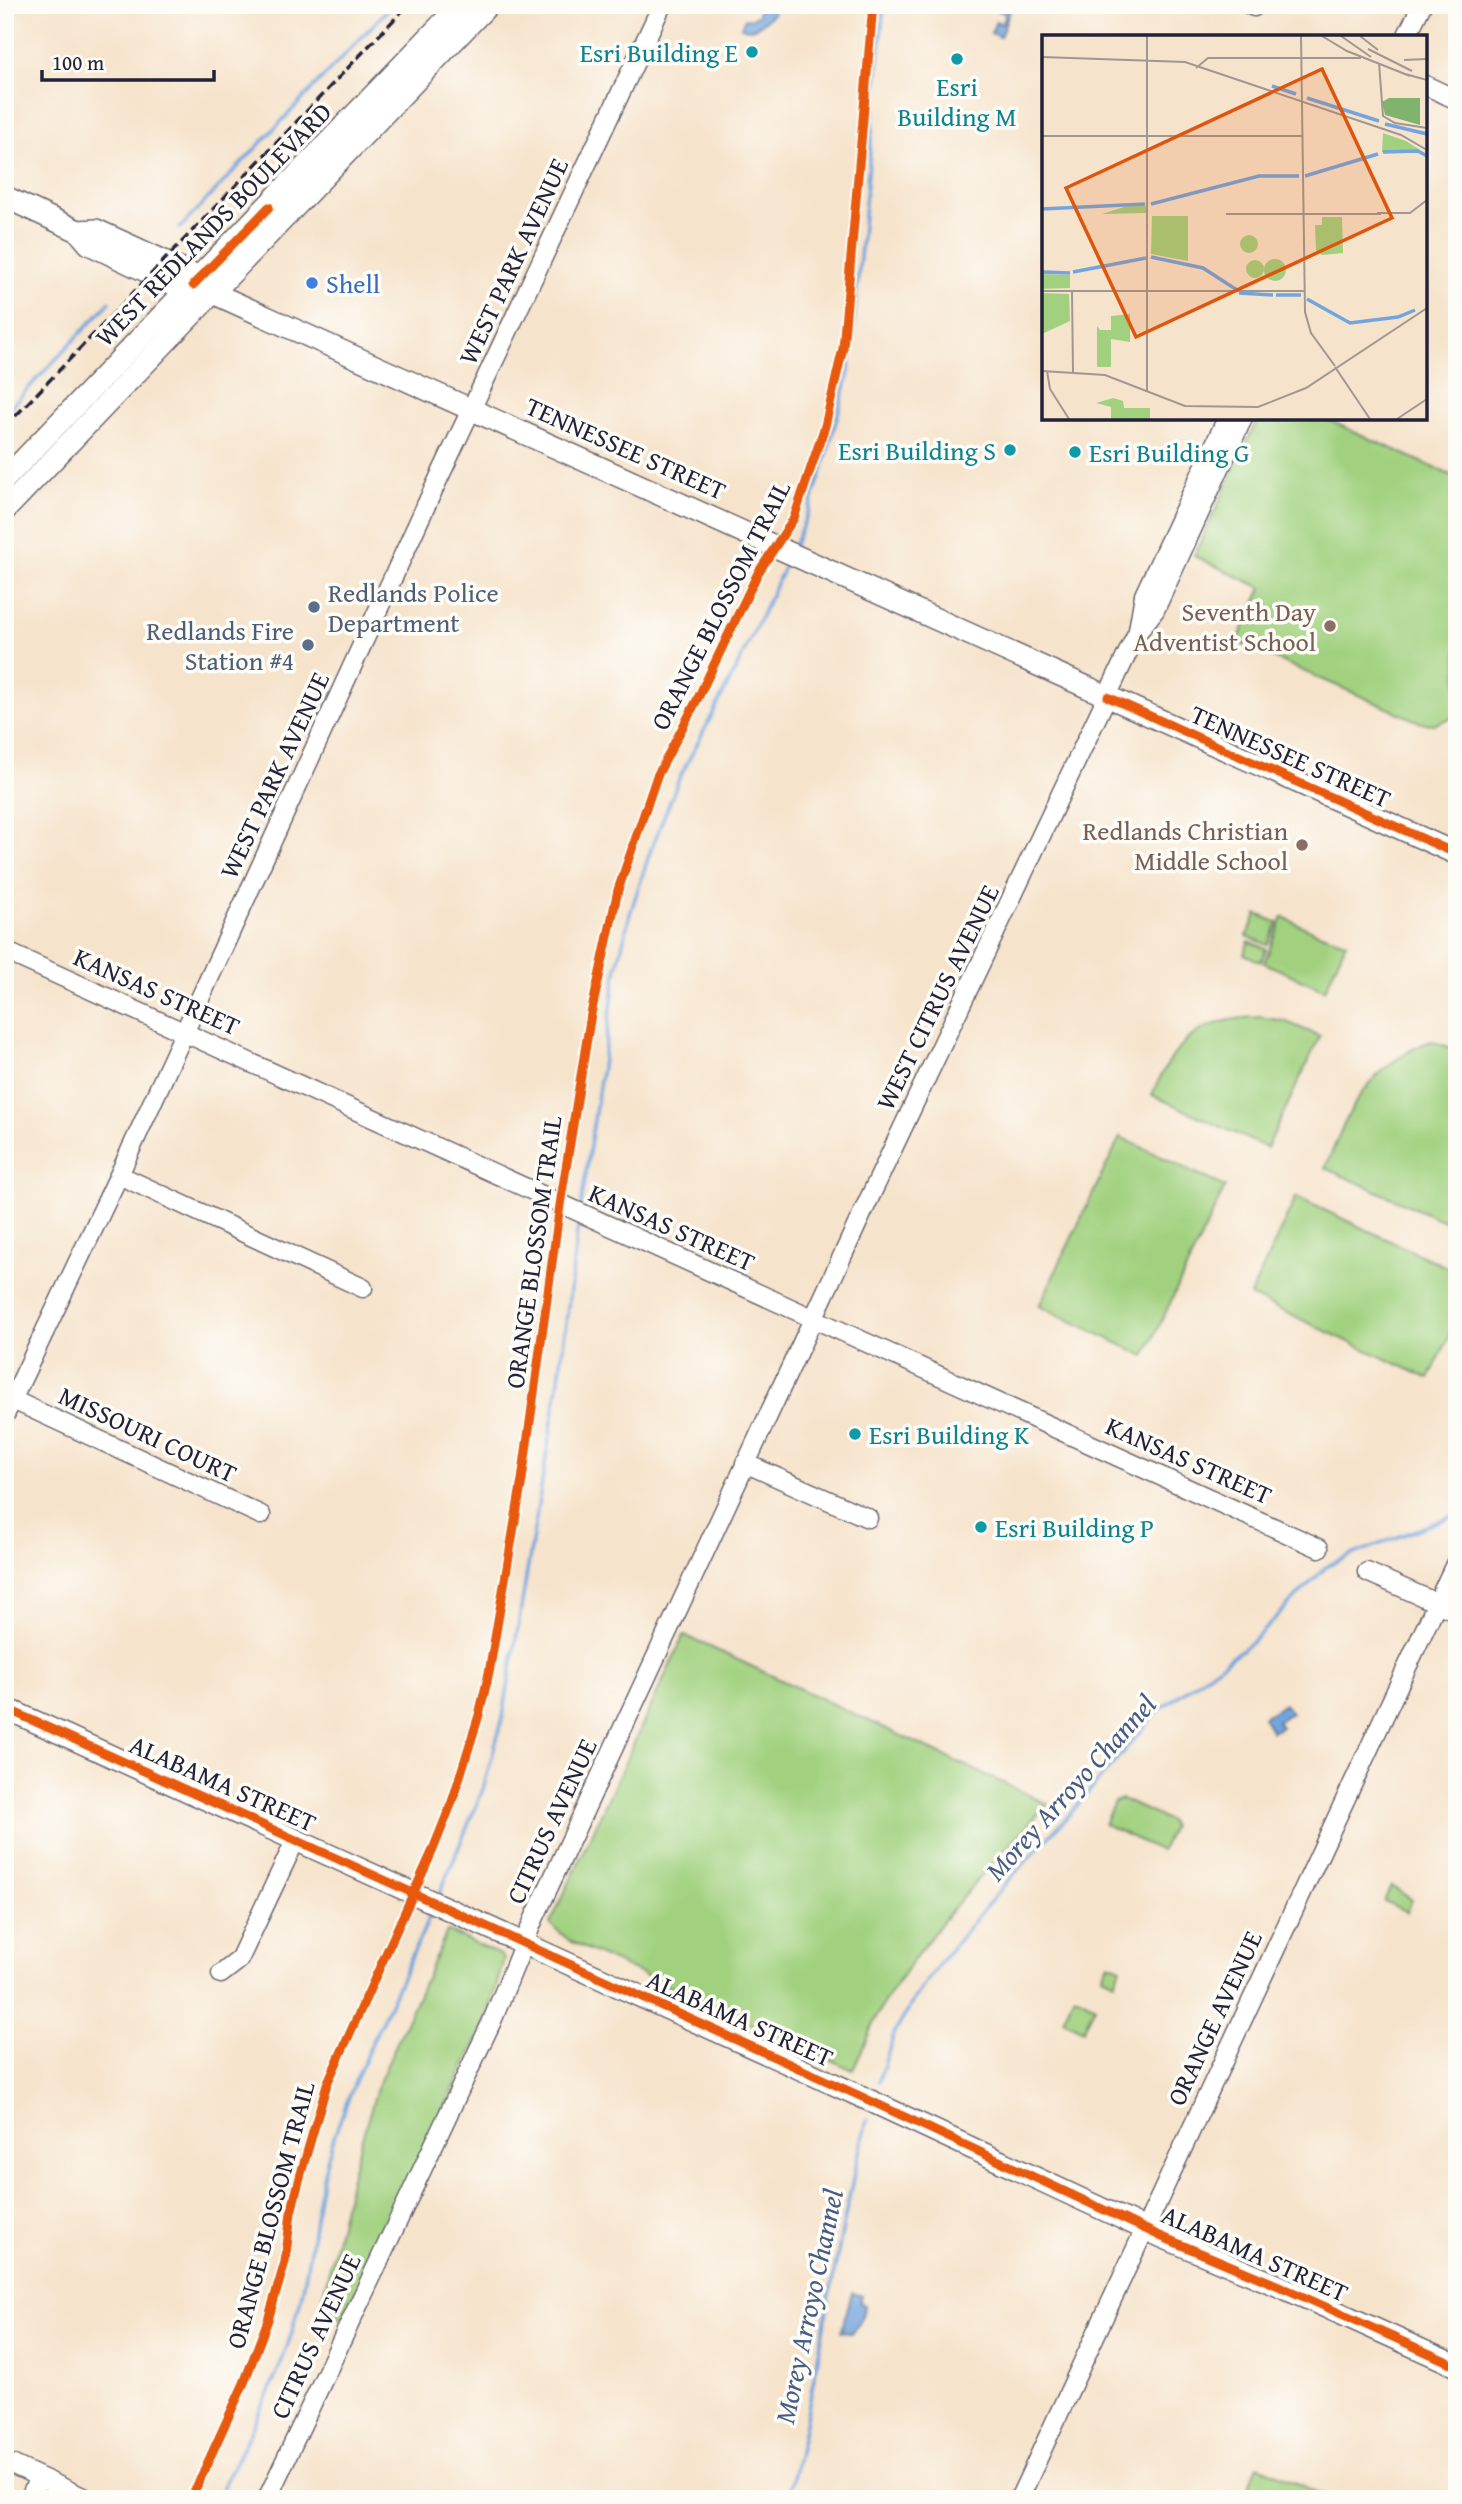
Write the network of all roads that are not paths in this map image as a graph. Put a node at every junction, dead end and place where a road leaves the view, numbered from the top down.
1 (460, 5) edge
2 (488, 5) edge
3 (662, 5) edge
4 (1422, 5) edge
5 (1407, 35) edge
6 (1427, 86) edge
7 (1457, 100) edge
8 (5, 197) edge
9 (193, 285) junction
10 (213, 293) junction
11 (472, 409) junction
12 (1226, 420) edge
13 (1242, 420) edge
14 (5, 480) edge
15 (5, 510) edge
16 (1137, 633) junction
17 (1108, 697) junction
18 (1457, 854) edge
19 (5, 951) edge
20 (184, 1033) junction
21 (119, 1175) junction
22 (363, 1288) dead end
23 (813, 1319) junction
24 (9, 1407) edge
25 (745, 1463) junction
26 (261, 1515) dead end
27 (868, 1518) dead end
28 (1319, 1548) dead end
29 (1457, 1560) edge
30 (1367, 1572) dead end
31 (1436, 1603) junction
32 (1457, 1612) edge
33 (5, 1708) edge
34 (296, 1839) junction
35 (523, 1943) junction
36 (221, 1974) dead end
37 (1144, 2227) junction
38 (1457, 2366) edge
39 (5, 2461) edge
40 (39, 2477) junction
41 (29, 2499) edge
42 (87, 2499) edge
43 (267, 2499) edge
44 (1019, 2499) edge

1 - 9 main road, WEST REDLANDS BOULEVARD
2 - 10 main road, WEST REDLANDS BOULEVARD
3 - 11 street, WEST PARK AVENUE
4 - 5 street
6 - 7 street
8 - 9 main road, TENNESSEE STREET
9 - 10 main road, TENNESSEE STREET
9 - 14 main road, WEST REDLANDS BOULEVARD
10 - 11 main road, TENNESSEE STREET
10 - 15 main road, WEST REDLANDS BOULEVARD
11 - 17 main road, TENNESSEE STREET
11 - 20 street, WEST PARK AVENUE
12 - 16 street
13 - 16 street
16 - 17 street, WEST CITRUS AVENUE
17 - 18 main road, TENNESSEE STREET
17 - 23 street, WEST CITRUS AVENUE
19 - 20 street, KANSAS STREET
20 - 21 street, WEST PARK AVENUE
20 - 23 street, KANSAS STREET
21 - 22 street
21 - 24 street, WEST PARK AVENUE
23 - 25 street, CITRUS AVENUE
23 - 28 street, KANSAS STREET
24 - 26 street, MISSOURI COURT
25 - 27 street
25 - 35 street, CITRUS AVENUE
29 - 31 street, ORANGE AVENUE
30 - 31 street
31 - 32 street
31 - 37 street, ORANGE AVENUE
33 - 34 main road, ALABAMA STREET
34 - 35 main road, ALABAMA STREET
34 - 36 street
35 - 37 main road, ALABAMA STREET
35 - 43 street, CITRUS AVENUE
37 - 38 main road, ALABAMA STREET
37 - 44 street, ORANGE AVENUE
39 - 40 street
40 - 41 street
40 - 42 street

